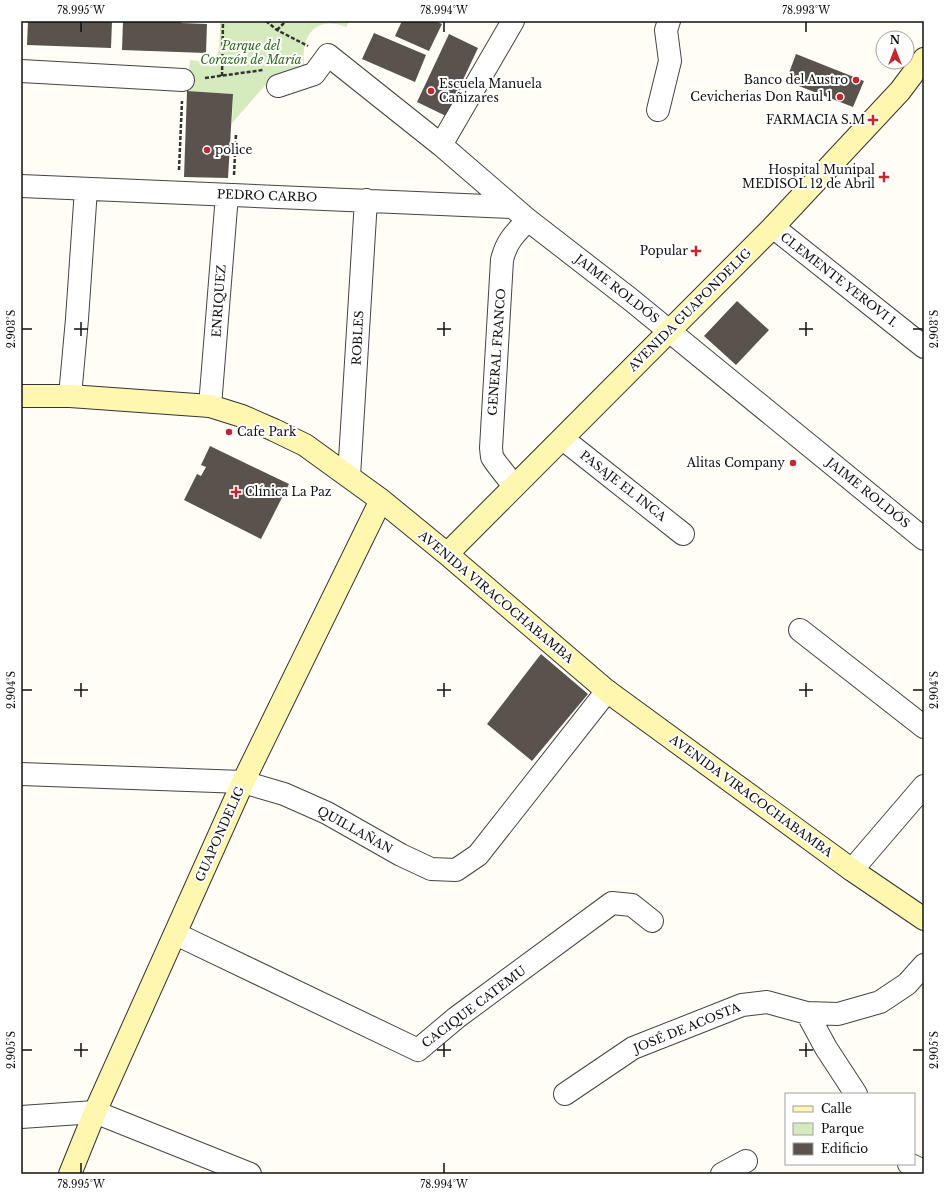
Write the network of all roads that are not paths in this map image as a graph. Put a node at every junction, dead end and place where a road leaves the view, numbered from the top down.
1 (513, 21) edge
2 (669, 21) edge
3 (924, 59) edge
4 (21, 71) edge
5 (183, 80) road end
6 (278, 86) dead end
7 (658, 110) dead end
8 (441, 145) junction
9 (21, 186) edge
10 (86, 189) junction
11 (230, 195) junction
12 (366, 200) junction
13 (520, 213) junction
14 (773, 227) junction
15 (669, 330) junction
16 (924, 347) edge
17 (21, 396) edge
18 (70, 396) junction
19 (210, 406) junction
20 (563, 439) junction
21 (350, 476) junction
22 (514, 486) junction
23 (381, 500) junction
24 (920, 528) edge
25 (683, 534) dead end
26 (447, 554) junction
27 (800, 630) dead end
28 (607, 691) junction
29 (924, 727) edge
30 (21, 774) edge
31 (243, 782) junction
32 (924, 786) edge
33 (852, 870) junction
34 (924, 919) edge
35 (652, 921) dead end
36 (176, 934) junction
37 (924, 965) edge
38 (807, 1013) junction
39 (855, 1093) edge
40 (565, 1094) dead end
41 (95, 1112) junction
42 (21, 1116) edge
43 (746, 1161) dead end
44 (911, 1165) edge
45 (924, 1171) edge
46 (70, 1174) edge
47 (250, 1174) edge
48 (722, 1174) edge

1 - 8 street
2 - 7 street
3 - 14 street, AVENIDA GUAPONDELIG
4 - 5 street
6 - 8 street, JAIME ROLDÓS
8 - 13 street, JAIME ROLDÓS
9 - 10 street, PEDRO CARBO
10 - 11 street, PEDRO CARBO
10 - 18 street
11 - 12 street, PEDRO CARBO
11 - 19 street, ENRIQUEZ
12 - 13 street, PEDRO CARBO
12 - 21 street, ROBLES
13 - 15 street, JAIME ROLDÓS
13 - 22 street, GENERAL FRANCO
14 - 15 street, AVENIDA GUAPONDELIG
14 - 16 street, CLEMENTE YEROVI I.
15 - 20 street, AVENIDA GUAPONDELIG
15 - 24 street, JAIME ROLDÓS
17 - 18 street, AVENIDA VIRACOCHABAMBA
18 - 19 street, AVENIDA VIRACOCHABAMBA
19 - 21 street, AVENIDA VIRACOCHABAMBA
20 - 22 street, AVENIDA GUAPONDELIG
20 - 25 street, PASAJE EL INCA
21 - 23 street, AVENIDA VIRACOCHABAMBA
22 - 26 street, AVENIDA GUAPONDELIG
23 - 26 street, AVENIDA VIRACOCHABAMBA
23 - 31 street, GUAPONDELIG
26 - 28 street, AVENIDA VIRACOCHABAMBA
27 - 29 street
28 - 31 street, QUILLAÑAN
28 - 33 street, AVENIDA VIRACOCHABAMBA
30 - 31 street, QUILLAÑAN
31 - 36 street, GUAPONDELIG
32 - 33 street
33 - 34 street, AVENIDA VIRACOCHABAMBA
35 - 36 street, CACIQUE CATEMU
36 - 41 street, GUAPONDELIG
37 - 38 street, JOSÉ DE ACOSTA
38 - 39 street
38 - 40 street, JOSÉ DE ACOSTA
41 - 42 street
41 - 46 street, GUAPONDELIG
41 - 47 street
43 - 48 street
44 - 45 street

